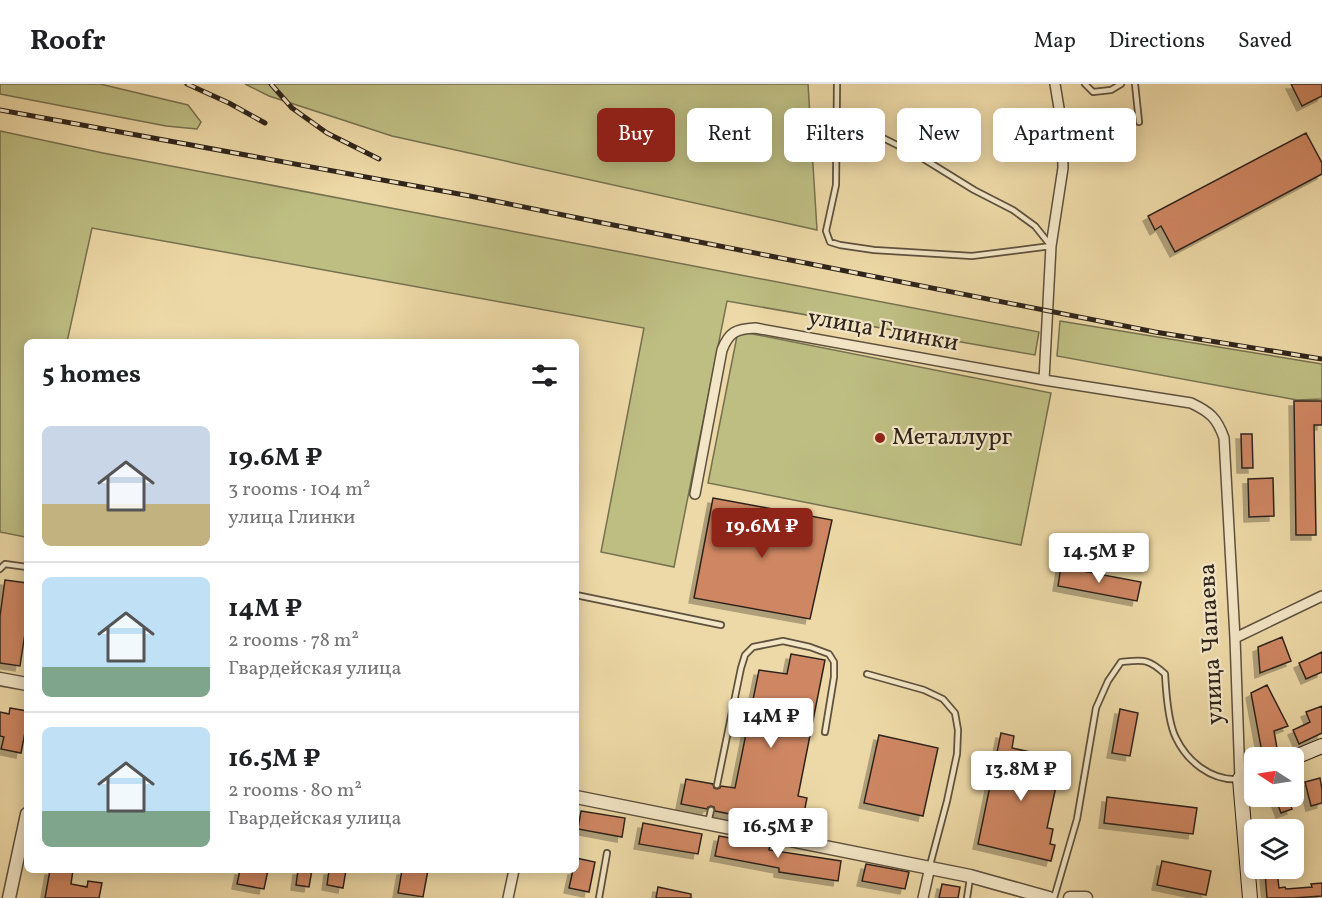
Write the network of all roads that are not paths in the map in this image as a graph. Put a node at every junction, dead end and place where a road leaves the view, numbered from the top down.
1 (837, 84) edge
2 (1055, 84) edge
3 (1085, 84) edge
4 (1121, 84) edge
5 (1135, 84) edge
6 (1139, 122) dead end
7 (885, 139) edge
8 (1051, 246) junction
9 (1044, 380) junction
10 (1191, 403) joint
11 (695, 494) dead end
12 (24, 567) edge
13 (0, 569) edge
14 (579, 596) edge
15 (1322, 596) edge
16 (721, 625) dead end
17 (1235, 638) junction
18 (867, 674) dead end
19 (0, 679) edge
20 (24, 683) edge
21 (825, 732) dead end
22 (1322, 746) edge
23 (1304, 753) edge
24 (1244, 777) edge
25 (1240, 779) junction
26 (717, 785) dead end
27 (579, 798) edge
28 (711, 810) dead end
29 (708, 823) junction
30 (24, 828) edge
31 (607, 853) dead end
32 (930, 867) junction
33 (512, 873) edge
34 (970, 876) junction
35 (9, 898) edge
36 (508, 898) edge
37 (599, 898) edge
38 (923, 898) edge
39 (967, 898) edge
40 (1052, 898) edge
41 (1070, 898) edge
42 (1086, 898) edge
43 (1250, 898) edge

1 - 8 lane
2 - 8 street
3 - 4 lane
5 - 6 lane
7 - 8 lane
8 - 9 street
9 - 10 street, улица Глинки
9 - 11 street, улица Глинки
10 - 17 street, улица Чапаева
12 - 13 lane
14 - 16 lane
15 - 17 street
17 - 25 street, улица Чапаева
18 - 32 lane
19 - 20 street
21 - 26 lane
22 - 23 main road
24 - 25 main road
25 - 40 lane
25 - 43 main road, улица Чапаева
27 - 29 street
28 - 29 lane
29 - 32 street
30 - 35 street
31 - 37 lane
32 - 34 street
32 - 38 street
33 - 36 street
34 - 39 lane
34 - 40 street
41 - 42 street

